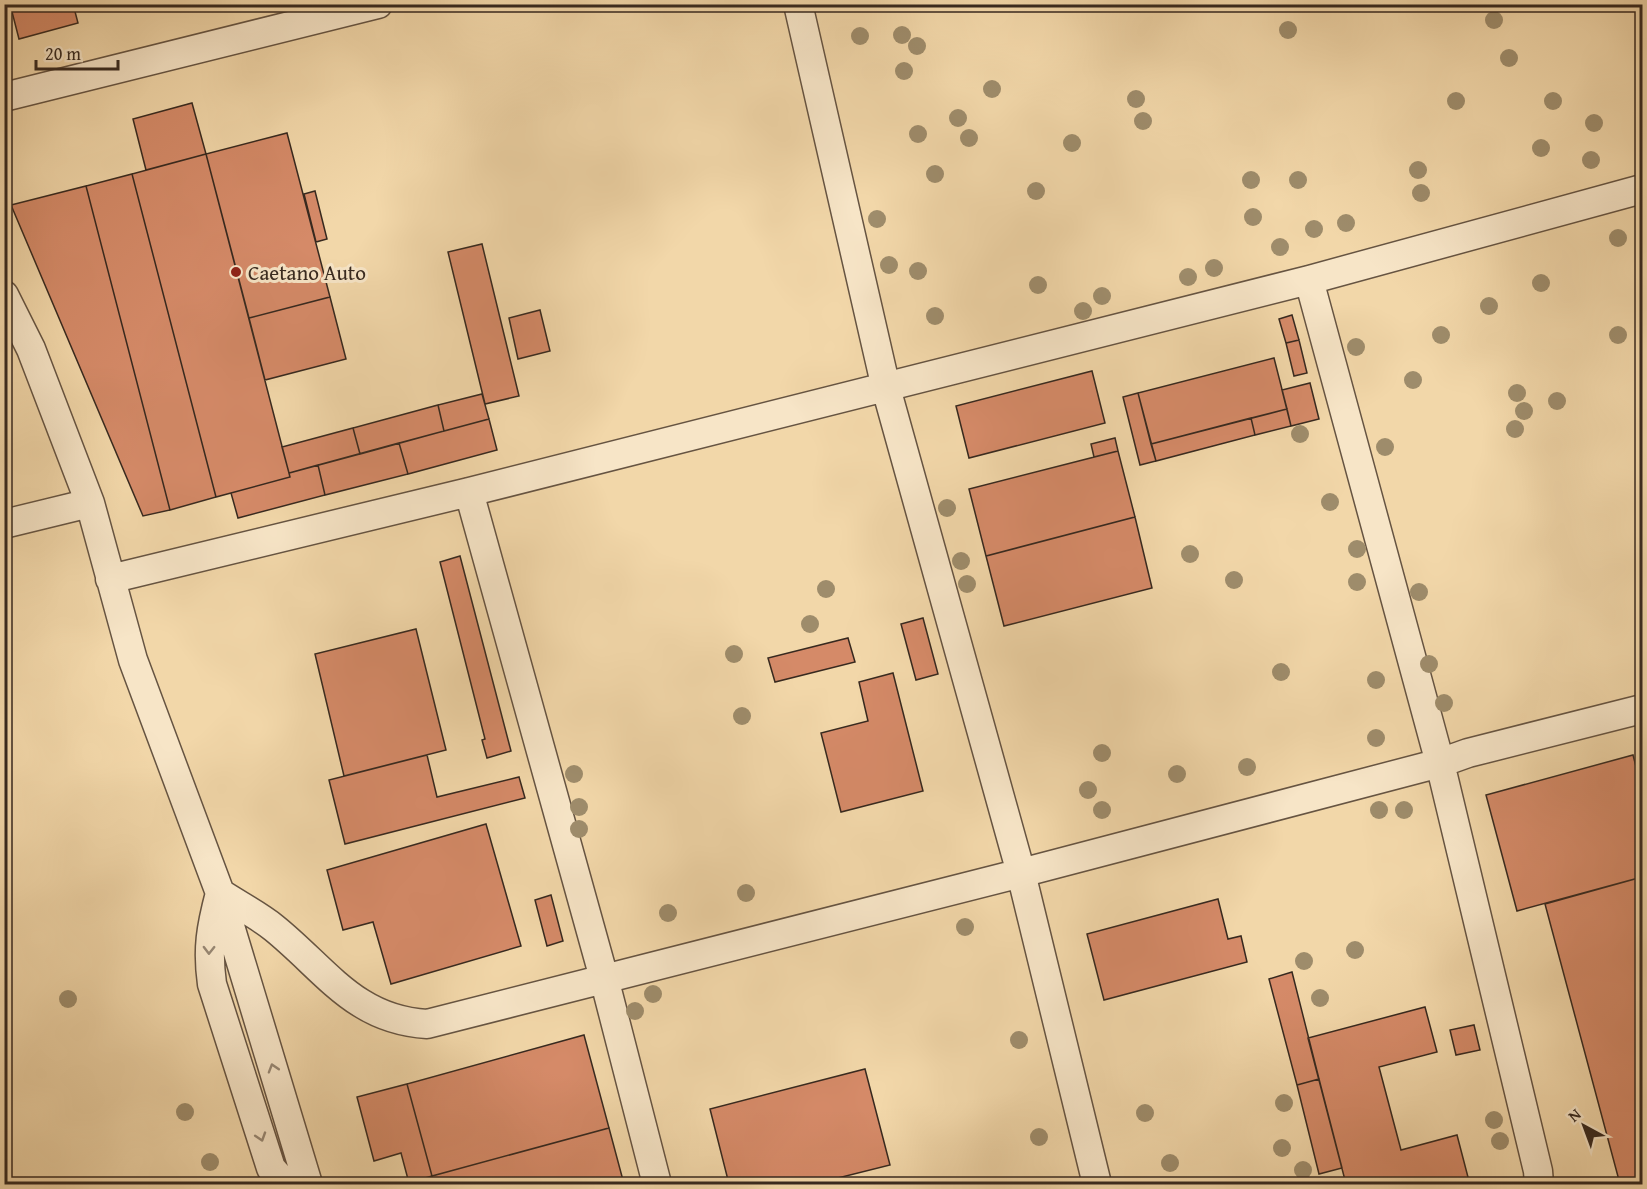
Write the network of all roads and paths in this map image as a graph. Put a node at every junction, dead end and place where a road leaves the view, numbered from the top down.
1 (378, 4) edge
2 (798, 4) edge
3 (4, 97) edge
4 (1642, 189) edge
5 (1309, 280) junction
6 (4, 295) edge
7 (886, 388) junction
8 (469, 492) junction
9 (90, 503) junction
10 (4, 524) edge
11 (110, 579) junction
12 (1642, 709) edge
13 (1440, 763) junction
14 (1021, 873) junction
15 (220, 893) junction
16 (604, 978) junction
17 (285, 1185) edge
18 (308, 1185) edge
19 (657, 1185) edge
20 (1097, 1185) edge
21 (1539, 1185) edge

1 - 3 street
2 - 7 street
4 - 5 street
5 - 7 street
5 - 13 street
6 - 9 street
7 - 8 street
7 - 14 street
8 - 11 street
8 - 16 street
9 - 10 street
9 - 11 street
11 - 15 street
12 - 13 street
13 - 14 street
13 - 21 street
14 - 16 street
14 - 20 street
15 - 16 street
15 -> 17 street
18 -> 15 street
16 - 19 street

